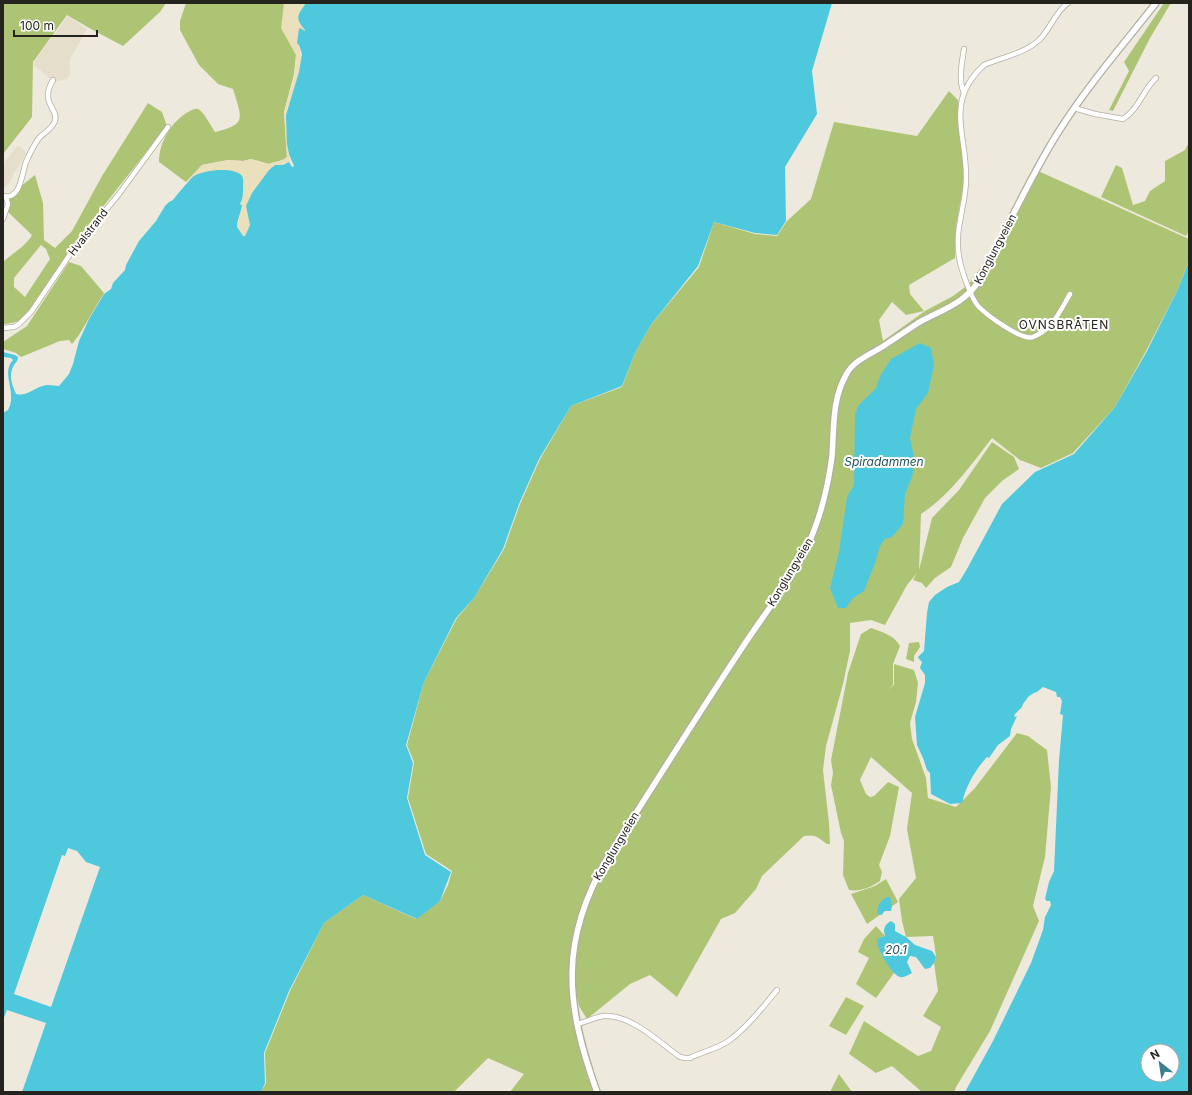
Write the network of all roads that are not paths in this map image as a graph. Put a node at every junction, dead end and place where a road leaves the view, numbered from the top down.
1 (1068, 3) edge
2 (1156, 3) edge
3 (964, 49) dead end
4 (1156, 78) dead end
5 (53, 80) dead end
6 (964, 93) junction
7 (1074, 108) junction
8 (168, 127) dead end
9 (5, 197) edge
10 (3, 219) edge
11 (971, 292) junction
12 (1070, 294) dead end
13 (3, 328) edge
14 (777, 990) dead end
15 (577, 1024) junction
16 (597, 1092) edge

1 - 6 street
2 - 7 street, Konglungveien
3 - 6 street
4 - 7 street
5 - 9 street
6 - 11 street
7 - 11 street, Konglungveien
8 - 13 street, Hvalstrand
9 - 10 street
11 - 12 street
11 - 15 street, Konglungveien
14 - 15 street
15 - 16 street, Konglungveien

